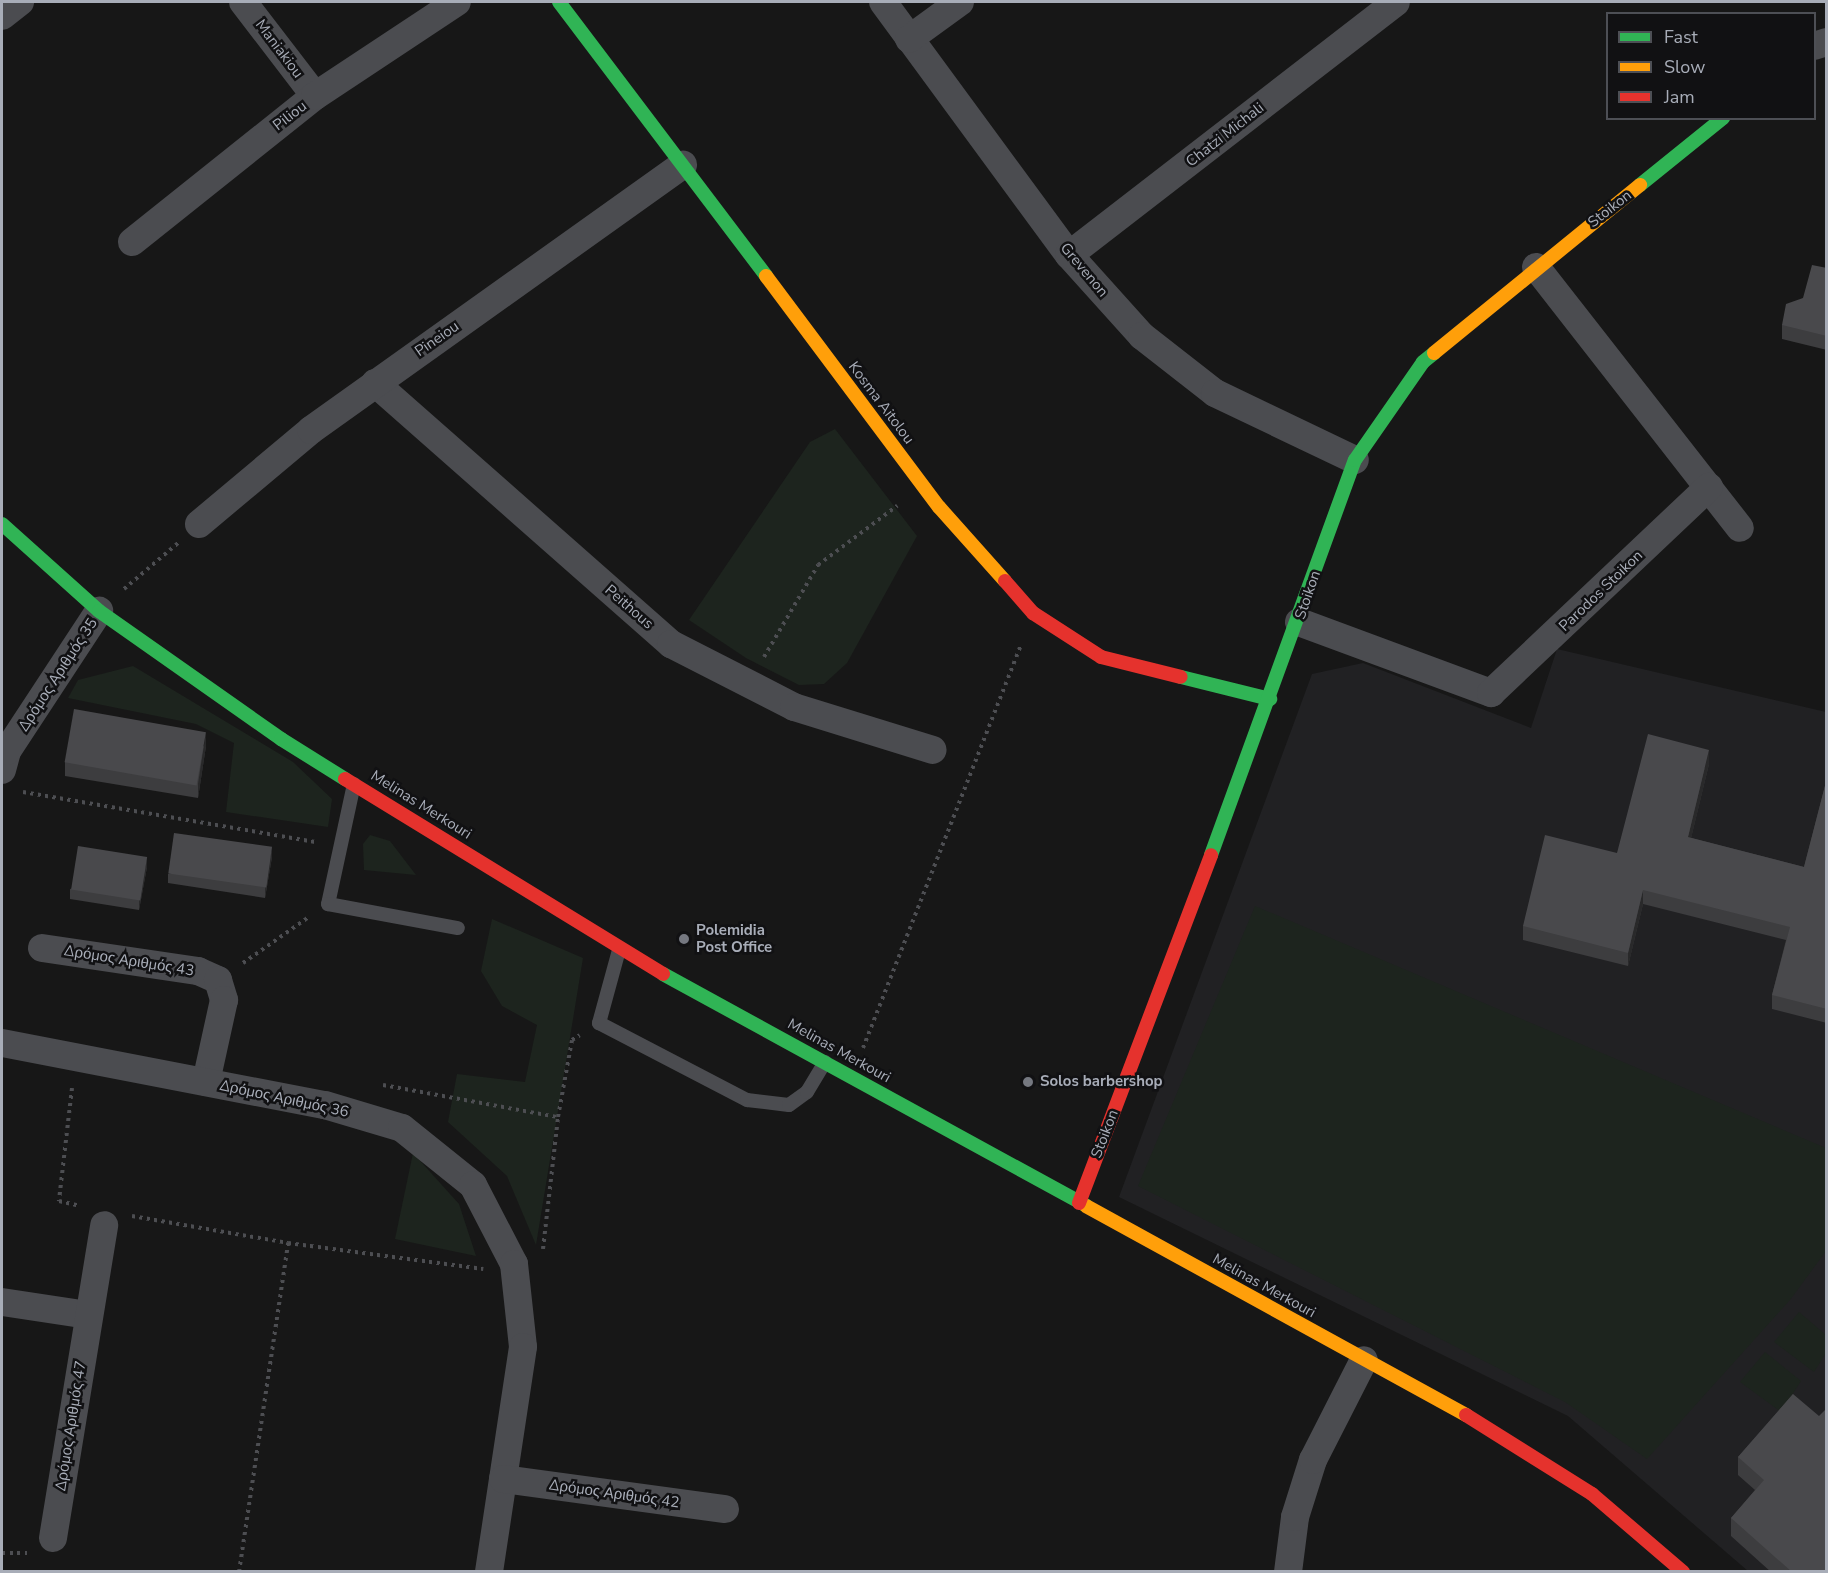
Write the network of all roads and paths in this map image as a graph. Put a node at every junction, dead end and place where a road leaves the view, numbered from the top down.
1 (20, 2) edge
2 (243, 2) edge
3 (457, 2) edge
4 (560, 2) edge
5 (883, 2) edge
6 (960, 2) edge
7 (1382, 6) edge
8 (2, 16) edge
9 (909, 39) junction
10 (315, 96) junction
11 (1721, 120) edge
12 (684, 165) junction
13 (132, 242) dead end
14 (1070, 255) junction
15 (1536, 267) junction
16 (375, 383) junction
17 (1355, 460) junction
18 (923, 487) junction
19 (1709, 487) junction
20 (2, 524) edge
21 (199, 524) joint
22 (1740, 528) dead end
23 (99, 611) junction
24 (1033, 613) junction
25 (1299, 621) junction
26 (749, 684) junction
27 (1270, 699) junction
28 (933, 750) dead end
29 (7, 780) edge
30 (354, 782) junction
31 (338, 846) junction
32 (328, 904) junction
33 (458, 928) dead end
34 (42, 948) dead end
35 (619, 950) junction
36 (218, 980) junction
37 (599, 1023) junction
38 (2, 1043) edge
39 (75, 1057) junction
40 (825, 1062) junction
41 (852, 1077) junction
42 (206, 1082) junction
43 (383, 1085) dead end
44 (558, 1117) junction
45 (1079, 1203) junction
46 (105, 1219) junction
47 (288, 1243) junction
48 (514, 1264) junction
49 (2, 1302) edge
50 (88, 1315) junction
51 (1364, 1360) junction
52 (503, 1479) junction
53 (724, 1509) dead end
54 (53, 1538) dead end
55 (239, 1572) edge
56 (489, 1572) edge
57 (1288, 1572) edge
58 (1683, 1572) edge

1 - 8 street
2 - 10 street, Maniakiou
3 - 10 street, Piliou
4 - 12 street, Kosma Aitolou
5 - 9 street, Grevenon
6 - 9 street
7 - 14 street, Chatzi Michali
9 - 14 street, Grevenon
10 - 13 street, Piliou
11 - 15 street, Stoikon
12 - 16 street, Pineiou
12 - 18 street, Kosma Aitolou
14 - 17 street, Grevenon
15 - 17 street, Stoikon
15 - 19 street
16 - 21 street, Pineiou
16 - 26 street, Peithous
17 - 25 street, Stoikon
18 - 24 street, Kosma Aitolou
18 - 26 path
19 - 22 street
19 - 25 street, Parodos Stoikon
20 - 23 street, Melinas Merkouri
21 - 23 path
23 - 29 street, Δρόμος Αριθμός 35
23 - 30 street, Melinas Merkouri
24 - 27 street, Kosma Aitolou
24 - 41 path
25 - 27 street, Stoikon
26 - 28 street, Peithous
27 - 45 street, Stoikon
29 - 31 path
30 - 31 lane
30 - 35 street, Melinas Merkouri
31 - 32 lane
32 - 33 lane
32 - 36 path
34 - 36 street, Δρόμος Αριθμός 43
35 - 37 lane
35 - 40 street, Melinas Merkouri
36 - 42 street
37 - 40 lane
37 - 44 path
38 - 39 street, Δρόμος Αριθμός 36
39 - 42 street, Δρόμος Αριθμός 36
39 - 46 path
40 - 41 street, Melinas Merkouri
41 - 45 street, Melinas Merkouri
42 - 48 street, Δρόμος Αριθμός 36
43 - 44 path
44 - 48 path
45 - 51 street, Melinas Merkouri
46 - 47 path
46 - 50 street, Δρόμος Αριθμός 47
47 - 48 path
47 - 55 path
48 - 52 street, Δρόμος Αριθμός 36
49 - 50 street
50 - 54 street, Δρόμος Αριθμός 47
51 - 57 street
51 - 58 street, Melinas Merkouri
52 - 53 street, Δρόμος Αριθμός 42
52 - 56 street, Δρόμος Αριθμός 36

